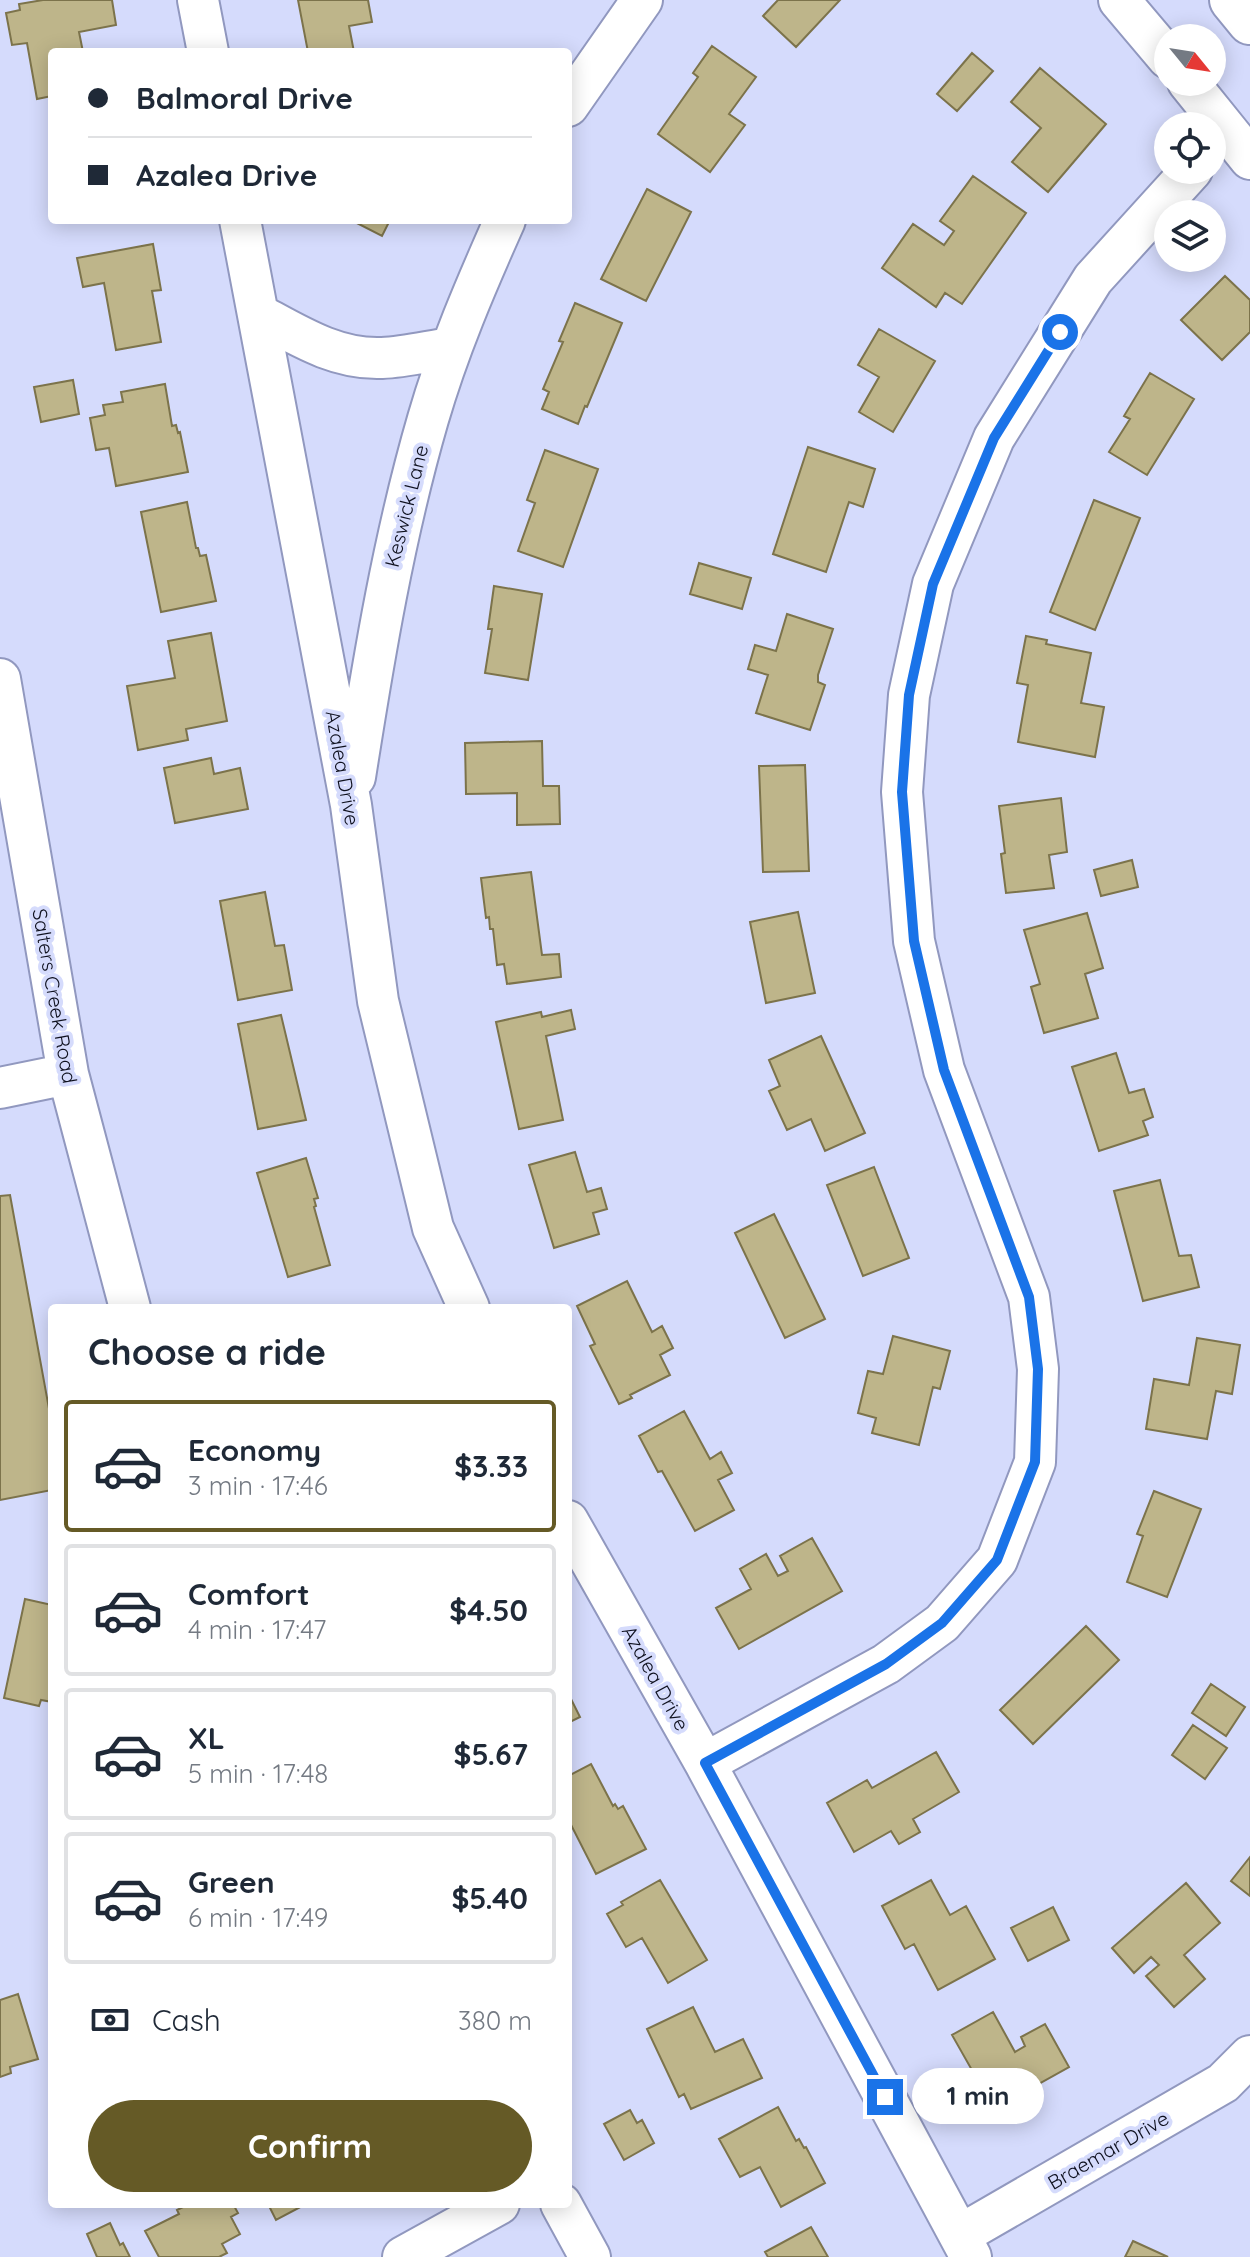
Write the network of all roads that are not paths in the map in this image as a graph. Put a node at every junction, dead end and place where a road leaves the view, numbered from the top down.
1 (198, 0) edge
2 (642, 0) edge
3 (1119, 0) edge
4 (1232, 0) edge
5 (1250, 22) edge
6 (1154, 41) edge
7 (207, 48) edge
8 (1197, 96) edge
9 (572, 100) edge
10 (1230, 146) edge
11 (1179, 184) edge
12 (241, 224) edge
13 (503, 224) edge
14 (258, 314) junction
15 (451, 348) junction
16 (0, 679) edge
17 (351, 805) junction
18 (68, 1074) junction
19 (0, 1088) edge
20 (129, 1304) edge
21 (467, 1304) edge
22 (572, 1528) edge
23 (705, 1763) junction
24 (1250, 2056) edge
25 (492, 2208) edge
26 (563, 2208) edge
27 (966, 2246) edge
28 (403, 2257) edge
29 (590, 2257) edge

1 - 7 street
2 - 9 street
3 - 6 street
4 - 5 highway
8 - 10 street
11 - 23 street
12 - 14 street, Azalea Drive
13 - 15 street, Keswick Lane
14 - 15 street
14 - 17 street, Azalea Drive
15 - 17 street, Keswick Lane
16 - 18 street, Salters Creek Road
17 - 21 street, Azalea Drive
18 - 19 street
18 - 20 street, Salters Creek Road
22 - 23 street, Azalea Drive
23 - 27 street, Azalea Drive
24 - 27 street, Braemar Drive
25 - 28 street
26 - 29 street

